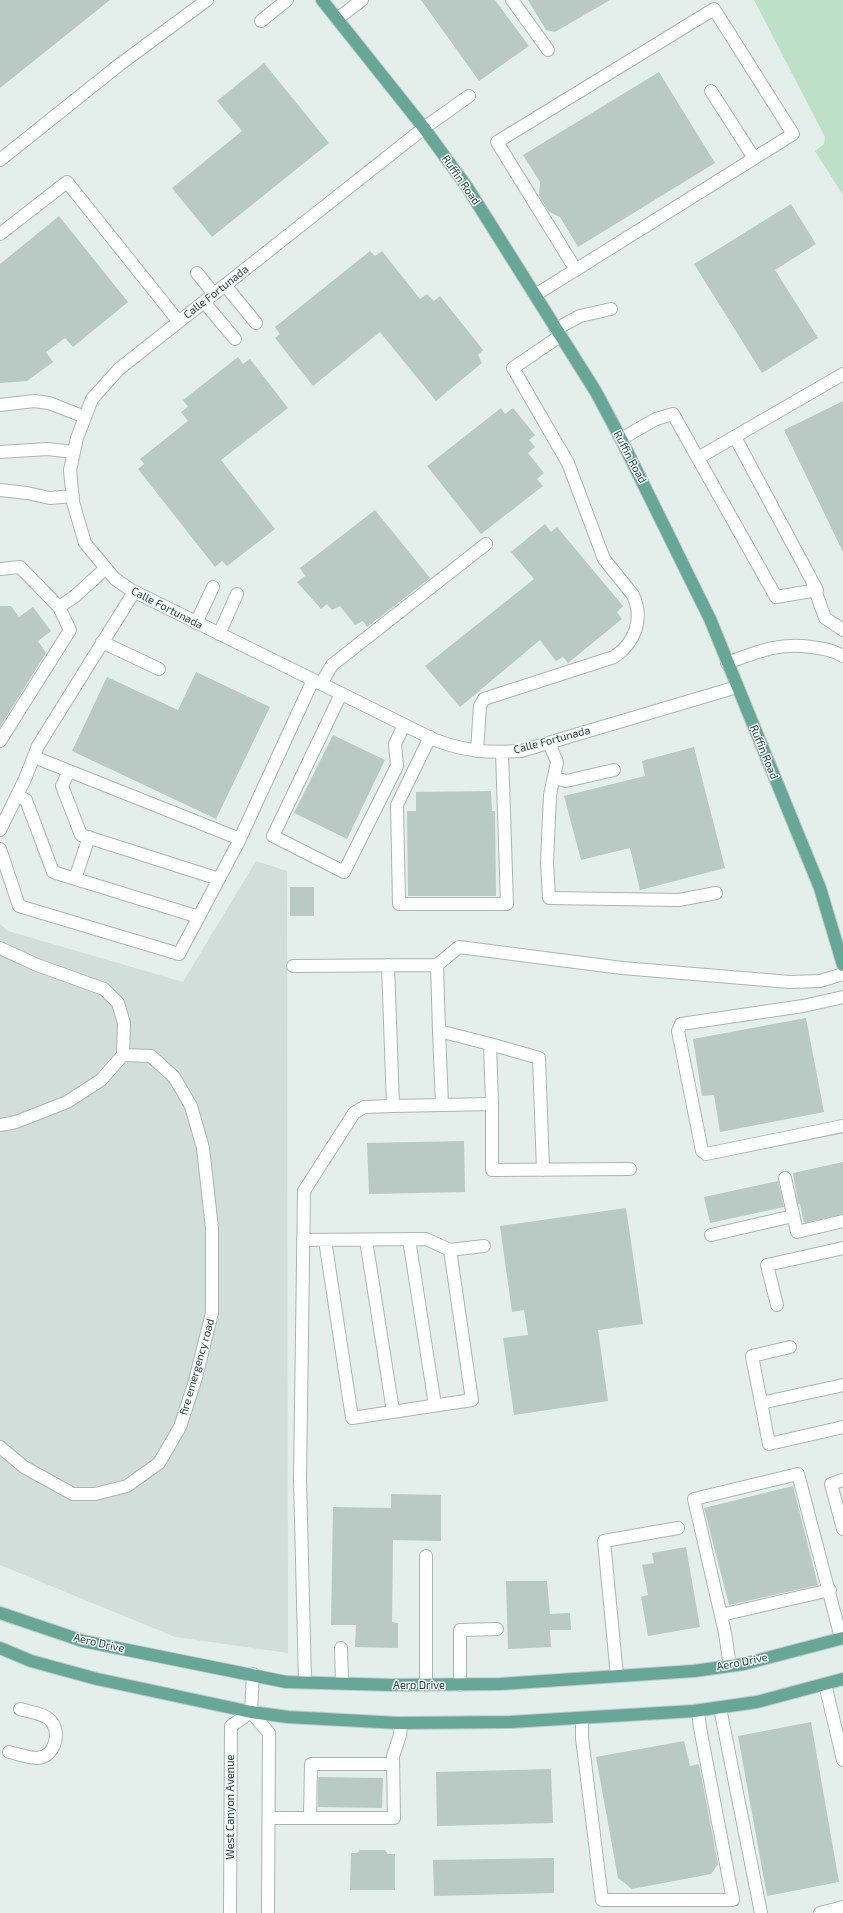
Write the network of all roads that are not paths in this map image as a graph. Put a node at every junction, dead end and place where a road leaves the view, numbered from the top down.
1 (207, 0) edge
2 (287, 0) edge
3 (322, 0) edge
4 (362, 0) edge
5 (512, 0) edge
6 (337, 19) junction
7 (261, 21) dead end
8 (548, 50) dead end
9 (711, 91) dead end
10 (469, 96) dead end
11 (424, 128) junction
12 (754, 158) junction
13 (0, 160) edge
14 (0, 234) edge
15 (576, 270) junction
16 (197, 273) dead end
17 (225, 285) junction
18 (214, 294) junction
19 (535, 295) junction
20 (204, 302) junction
21 (611, 309) dead end
22 (179, 322) junction
23 (256, 323) dead end
24 (558, 333) junction
25 (235, 339) dead end
26 (843, 374) edge
27 (0, 405) edge
28 (85, 417) junction
29 (735, 437) junction
30 (621, 439) junction
31 (0, 452) edge
32 (74, 452) junction
33 (698, 458) junction
34 (0, 490) edge
35 (73, 496) junction
36 (486, 544) dead end
37 (106, 568) junction
38 (0, 569) edge
39 (213, 587) dead end
40 (815, 590) junction
41 (134, 592) junction
42 (237, 594) dead end
43 (59, 607) junction
44 (196, 622) junction
45 (843, 630) edge
46 (219, 634) junction
47 (102, 642) junction
48 (843, 656) edge
49 (727, 663) junction
50 (159, 669) dead end
51 (317, 682) junction
52 (737, 687) junction
53 (341, 694) junction
54 (404, 724) junction
55 (430, 737) junction
56 (0, 741) edge
57 (549, 743) junction
58 (477, 751) junction
59 (502, 752) junction
60 (34, 757) junction
61 (614, 770) dead end
62 (69, 771) junction
63 (554, 778) junction
64 (17, 795) junction
65 (0, 830) edge
66 (89, 838) junction
67 (240, 838) junction
68 (0, 849) edge
69 (75, 879) junction
70 (219, 879) junction
71 (716, 893) dead end
72 (199, 917) junction
73 (0, 948) edge
74 (388, 965) junction
75 (437, 965) junction
76 (843, 965) edge
77 (293, 966) dead end
78 (843, 974) edge
79 (843, 997) edge
80 (439, 1031) junction
81 (490, 1044) junction
82 (123, 1054) junction
83 (492, 1104) junction
84 (442, 1105) junction
85 (393, 1106) junction
86 (0, 1125) edge
87 (843, 1126) edge
88 (630, 1169) dead end
89 (543, 1170) junction
90 (785, 1178) dead end
91 (793, 1216) junction
92 (843, 1221) edge
93 (711, 1235) dead end
94 (409, 1239) junction
95 (302, 1240) junction
96 (325, 1240) junction
97 (366, 1240) junction
98 (484, 1246) dead end
99 (843, 1248) edge
100 (450, 1250) junction
101 (777, 1305) dead end
102 (790, 1347) dead end
103 (843, 1385) edge
104 (761, 1403) junction
105 (436, 1405) junction
106 (393, 1412) junction
107 (843, 1427) edge
108 (0, 1447) edge
109 (843, 1480) edge
110 (678, 1528) dead end
111 (843, 1529) edge
112 (426, 1556) dead end
113 (830, 1590) junction
114 (0, 1613) edge
115 (721, 1615) junction
116 (497, 1629) dead end
117 (842, 1638) edge
118 (0, 1648) edge
119 (341, 1648) dead end
120 (730, 1666) junction
121 (253, 1674) junction
122 (617, 1676) junction
123 (843, 1679) edge
124 (304, 1682) junction
125 (342, 1684) junction
126 (460, 1684) junction
127 (825, 1684) junction
128 (426, 1685) junction
129 (720, 1708) junction
130 (20, 1709) dead end
131 (698, 1711) junction
132 (251, 1712) junction
133 (582, 1719) junction
134 (401, 1723) junction
135 (10, 1752) dead end
136 (843, 1760) edge
137 (393, 1764) junction
138 (268, 1818) junction
139 (310, 1818) junction
140 (843, 1907) edge
141 (230, 1913) edge
142 (268, 1913) edge
143 (760, 1913) edge
144 (820, 1913) edge

1 - 13 street
2 - 7 street
3 - 6 main road, Ruffin Road
4 - 6 street
5 - 8 street
6 - 11 main road, Ruffin Road
9 - 12 street
10 - 11 street, Calle Fortunada
11 - 17 street, Calle Fortunada
11 - 19 main road, Ruffin Road
12 - 15 street
12 - 15 street
14 - 22 street
15 - 19 street
16 - 18 street
17 - 18 street, Calle Fortunada
17 - 23 street
18 - 20 street, Calle Fortunada
19 - 24 main road, Ruffin Road
20 - 22 street, Calle Fortunada
20 - 25 street
21 - 24 street
22 - 28 street, Calle Fortunada
24 - 30 main road, Ruffin Road
24 - 58 street
26 - 29 street
27 - 28 street
28 - 32 street, Calle Fortunada
29 - 33 street
29 - 40 street
30 - 33 street
30 - 49 main road, Ruffin Road
31 - 32 street
32 - 35 street, Calle Fortunada
33 - 40 street
34 - 35 street
35 - 37 street, Calle Fortunada
36 - 51 street
37 - 41 street, Calle Fortunada
37 - 43 street
38 - 43 street
39 - 44 street
40 - 45 street
41 - 44 street, Calle Fortunada
41 - 47 street
42 - 46 street
43 - 56 street
44 - 46 street, Calle Fortunada
46 - 51 street, Calle Fortunada
47 - 50 street
47 - 60 street
48 - 49 street
49 - 52 main road, Ruffin Road
51 - 53 street, Calle Fortunada
51 - 67 street
52 - 57 street, Calle Fortunada
52 - 76 main road, Ruffin Road
53 - 54 street, Calle Fortunada
53 - 54 street
54 - 55 street, Calle Fortunada
55 - 58 street, Calle Fortunada
55 - 59 street
57 - 59 street, Calle Fortunada
57 - 63 street
58 - 59 street, Calle Fortunada
60 - 62 street
60 - 64 street
61 - 63 street
62 - 66 street
62 - 67 street
63 - 71 street
64 - 65 street
64 - 69 street
66 - 69 street
66 - 70 street
67 - 70 street
68 - 72 street
69 - 72 street
70 - 72 street
73 - 82 street
74 - 75 street
74 - 77 street
74 - 85 street
75 - 78 street
75 - 80 street
79 - 87 street
80 - 81 street
80 - 84 street
81 - 83 street
81 - 89 street
82 - 86 street
82 - 108 street, fire emergency road
83 - 84 street
83 - 89 street
84 - 85 street
85 - 95 street
88 - 89 street
90 - 91 street
91 - 92 street
91 - 93 street
94 - 97 street
94 - 100 street
94 - 105 street
95 - 96 street
95 - 124 street
96 - 97 street
96 - 106 street
97 - 106 street
98 - 100 street
99 - 101 street
100 - 105 street
102 - 104 street
103 - 104 street
104 - 107 street
105 - 106 street
109 - 111 street
110 - 122 street
112 - 128 street
113 - 115 street
113 - 115 street
113 - 117 street
114 - 121 main road, Aero Drive
115 - 120 street
116 - 126 street
117 - 120 main road, Aero Drive
118 - 132 main road
119 - 125 street
120 - 122 main road, Aero Drive
121 - 124 main road, Aero Drive
121 - 132 street
122 - 126 main road, Aero Drive
123 - 127 main road
124 - 125 main road, Aero Drive
125 - 128 main road, Aero Drive
126 - 128 main road, Aero Drive
127 - 129 main road
127 - 136 street
129 - 131 main road
129 - 143 street
130 - 135 street
131 - 133 main road
131 - 133 street
132 - 134 main road
132 - 138 street
132 - 141 street, West Canyon Avenue
133 - 134 main road
134 - 137 street
137 - 139 street
137 - 139 street
138 - 139 street
138 - 142 street
140 - 144 street

